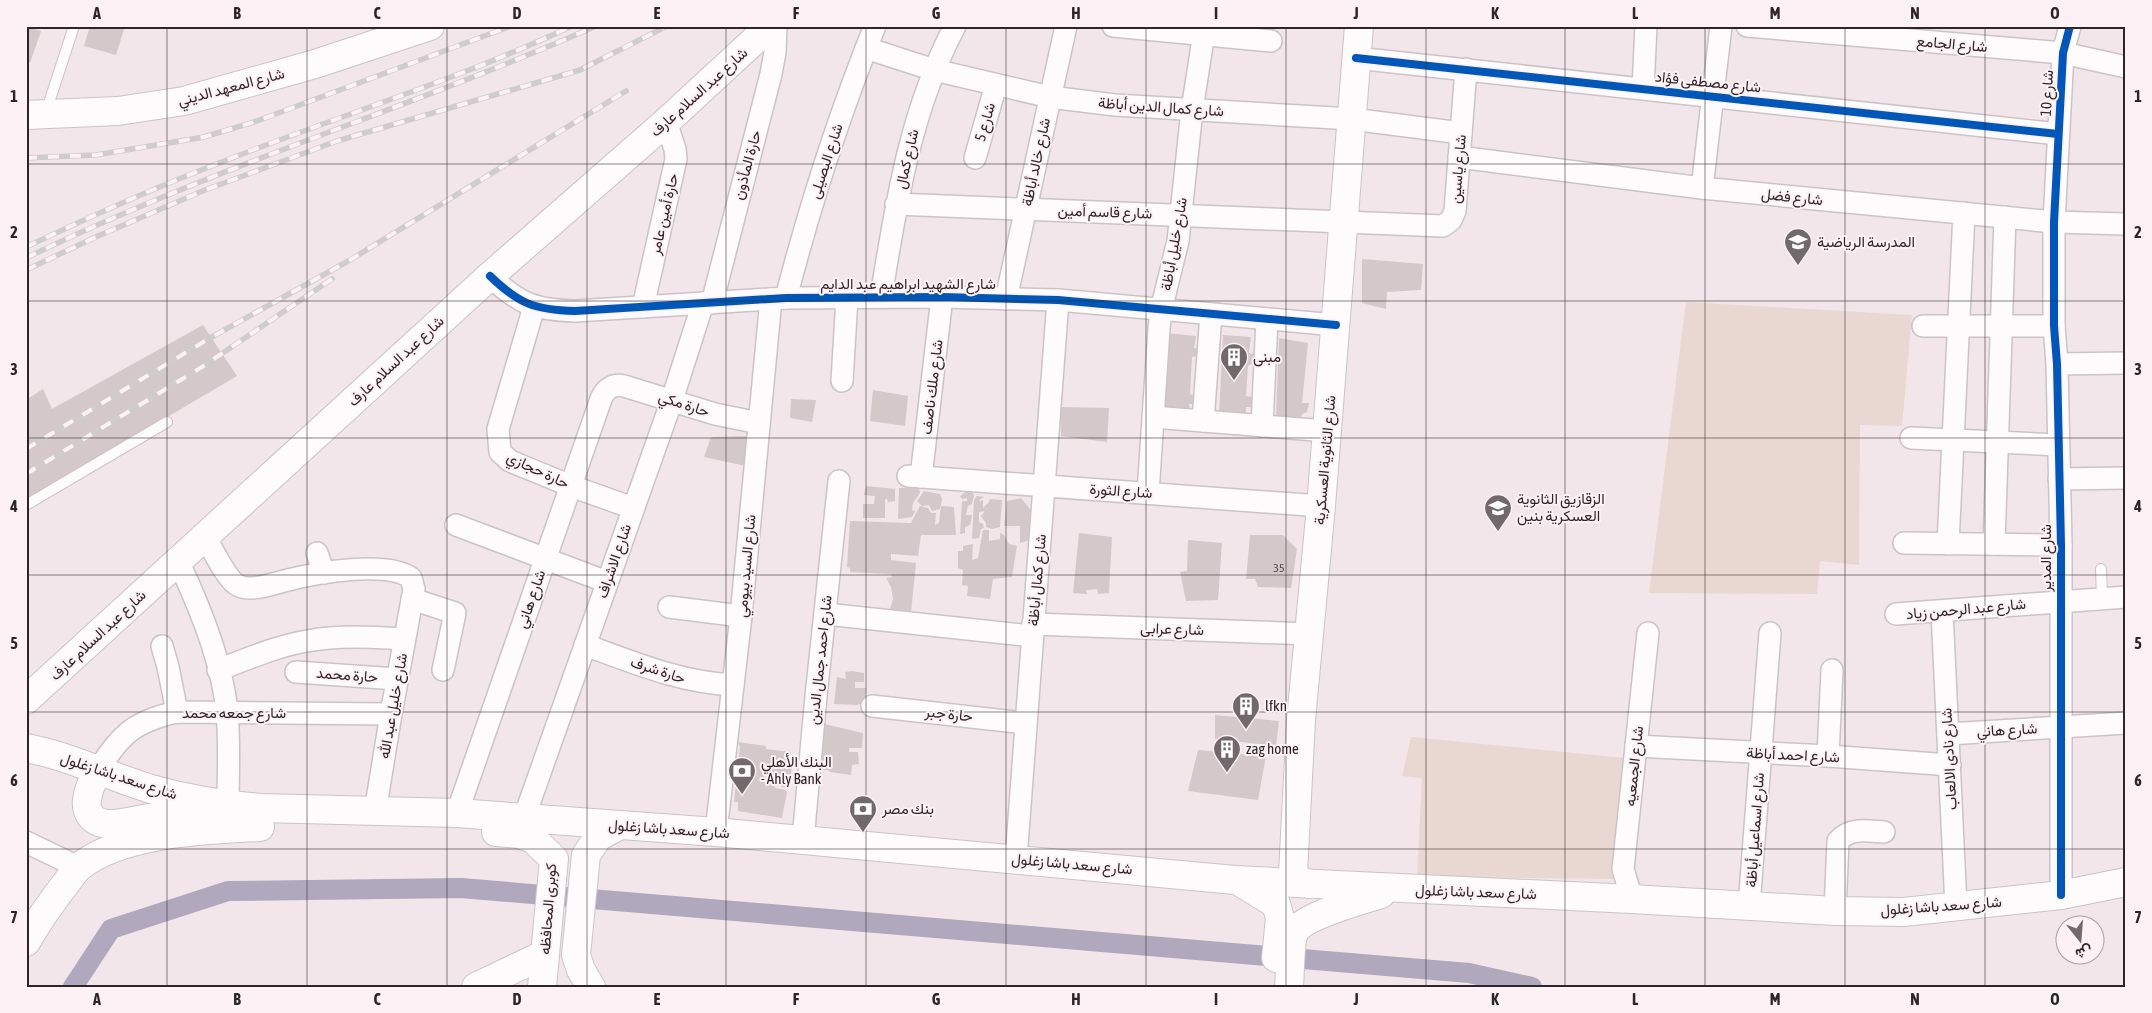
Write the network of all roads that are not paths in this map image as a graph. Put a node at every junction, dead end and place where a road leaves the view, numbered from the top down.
1 (74, 26) edge
2 (430, 26) edge
3 (770, 26) edge
4 (776, 26) edge
5 (875, 26) edge
6 (955, 26) edge
7 (1066, 26) edge
8 (1112, 26) edge
9 (1359, 26) edge
10 (1646, 26) edge
11 (1721, 26) edge
12 (1747, 26) edge
13 (2070, 26) edge
14 (1204, 31) edge
15 (1271, 41) dead end
16 (866, 48) junction
17 (2063, 53) junction
18 (1356, 58) junction
19 (2126, 67) edge
20 (1466, 69) junction
21 (934, 70) junction
22 (996, 85) junction
23 (1643, 89) junction
24 (1712, 96) junction
25 (1050, 97) junction
26 (1192, 110) junction
27 (36, 115) edge
28 (1352, 119) junction
29 (666, 122) junction
30 (1461, 133) junction
31 (2058, 134) junction
32 (1459, 157) junction
33 (975, 158) dead end
34 (1702, 188) junction
35 (896, 204) junction
36 (1026, 209) junction
37 (1964, 213) junction
38 (1181, 215) junction
39 (2005, 217) junction
40 (1344, 222) junction
41 (2054, 222) junction
42 (2126, 224) edge
43 (490, 276) junction
44 (881, 297) junction
45 (942, 297) junction
46 (847, 298) junction
47 (779, 299) junction
48 (1006, 299) junction
49 (1058, 300) junction
50 (708, 303) junction
51 (643, 307) junction
52 (534, 308) junction
53 (1161, 310) junction
54 (1211, 314) junction
55 (1268, 319) junction
56 (1336, 325) junction
57 (1923, 326) dead end
58 (1958, 326) junction
59 (2001, 326) junction
60 (2054, 326) junction
61 (2126, 363) edge
62 (2057, 364) junction
63 (842, 381) dead end
64 (610, 387) joint
65 (672, 400) junction
66 (1153, 417) junction
67 (1203, 421) junction
68 (167, 422) dead end
69 (759, 423) junction
70 (1262, 426) junction
71 (1327, 431) junction
72 (1911, 438) dead end
73 (1953, 440) junction
74 (1997, 442) junction
75 (2058, 445) junction
76 (915, 477) joint
77 (2126, 478) edge
78 (2059, 479) junction
79 (839, 481) dead end
80 (1044, 485) junction
81 (571, 486) junction
82 (1148, 493) junction
83 (26, 505) edge
84 (1321, 506) junction
85 (633, 508) junction
86 (456, 526) dead end
87 (205, 536) junction
88 (1904, 543) dead end
89 (1948, 544) junction
90 (1994, 544) junction
91 (2061, 545) junction
92 (545, 559) junction
93 (178, 561) junction
94 (2100, 569) dead end
95 (607, 582) junction
96 (2126, 597) edge
97 (2102, 598) junction
98 (412, 599) junction
99 (2060, 600) junction
100 (669, 607) dead end
101 (1942, 611) junction
102 (826, 614) junction
103 (1896, 614) dead end
104 (741, 616) junction
105 (1033, 630) junction
106 (1648, 633) dead end
107 (1770, 633) dead end
108 (1310, 634) junction
109 (404, 638) junction
110 (585, 645) junction
111 (162, 646) dead end
112 (218, 670) junction
113 (443, 670) dead end
114 (1832, 670) dead end
115 (296, 672) dead end
116 (397, 679) junction
117 (733, 686) junction
118 (26, 700) edge
119 (872, 706) dead end
120 (177, 712) junction
121 (227, 714) junction
122 (391, 714) junction
123 (1025, 723) junction
124 (2126, 723) edge
125 (2062, 727) junction
126 (1948, 734) junction
127 (1636, 746) junction
128 (26, 748) edge
129 (1760, 753) junction
130 (1828, 756) junction
131 (1950, 766) junction
132 (99, 769) junction
133 (228, 805) junction
134 (376, 812) junction
135 (456, 813) junction
136 (514, 826) junction
137 (618, 826) junction
138 (260, 827) junction
139 (716, 832) junction
140 (1884, 832) dead end
141 (803, 840) junction
142 (26, 842) edge
143 (588, 851) junction
144 (553, 858) junction
145 (1016, 859) junction
146 (78, 868) junction
147 (1235, 880) junction
148 (2126, 882) edge
149 (1308, 884) junction
150 (1398, 889) junction
151 (2061, 895) junction
152 (1632, 899) junction
153 (1749, 906) junction
154 (1956, 907) junction
155 (1835, 911) junction
156 (1286, 929) junction
157 (26, 942) edge
158 (546, 952) junction
159 (476, 987) edge
160 (542, 987) edge
161 (592, 987) edge
162 (1273, 987) edge
163 (1289, 987) edge

1 - 27 lane
2 - 27 main road, شارع المعهد الديني
3 - 29 main road, شارع عبد السلام عارف
4 - 50 street, حارة المأذون
5 - 16 street, شارع البصيلى
6 - 21 street, شارع كمال
7 - 25 street, شارع خالد أباظة
8 - 14 street
9 - 18 main road, شارع الثانوية العسكرية
10 - 23 street
11 - 24 street
12 - 17 street, شارع الجامع
13 - 17 street, شارع 10
14 - 15 street
14 - 26 street, شارع خليل أباظة
16 - 21 street, شارع كمال الدين أباظة
16 - 47 street, شارع البصيلى
17 - 19 street, شارع الجامع
17 - 31 street, شارع 10
18 - 20 street, شارع مصطفى فؤاد
18 - 28 main road, شارع الثانوية العسكرية
20 - 23 street, شارع مصطفى فؤاد
20 - 30 street, شارع ياسين
21 - 22 street, شارع كمال الدين أباظة
21 - 35 street, شارع كمال
22 - 25 street, شارع كمال الدين أباظة
22 - 33 street, شارع 5
23 - 24 street, شارع مصطفى فؤاد
24 - 31 street, شارع مصطفى فؤاد
24 - 34 street
25 - 26 street, شارع كمال الدين أباظة
25 - 36 street, شارع خالد أباظة
26 - 28 street, شارع كمال الدين أباظة
26 - 38 street, شارع خليل أباظة
28 - 30 street, شارع كمال الدين أباظة
28 - 40 main road, شارع الثانوية العسكرية
29 - 43 main road, شارع عبد السلام عارف
29 - 51 street, حارة أمين عامر
30 - 32 street, شارع ياسين
31 - 41 street, شارع 10
32 - 34 street, شارع فضل
32 - 40 street, شارع ياسين
34 - 37 street, شارع فضل
35 - 36 street, شارع قاسم أمين
35 - 44 street, شارع كمال
36 - 38 street, شارع قاسم أمين
36 - 48 street, شارع خالد أباظة
37 - 39 street, شارع فضل
37 - 58 street
38 - 40 street, شارع قاسم أمين
38 - 53 street, شارع خليل أباظة
39 - 41 street, شارع فضل
39 - 59 street
40 - 56 main road, شارع الثانوية العسكرية
41 - 42 street, شارع فضل
41 - 60 street, شارع المدير
43 - 52 street, شارع الشهيد ابراهيم عبد الدايم
43 - 87 main road, شارع عبد السلام عارف
44 - 45 street, شارع الشهيد ابراهيم عبد الدايم
44 - 46 street, شارع الشهيد ابراهيم عبد الدايم
45 - 48 street, شارع الشهيد ابراهيم عبد الدايم
45 - 76 street, شارع ملك ناصف
46 - 47 street, شارع الشهيد ابراهيم عبد الدايم
46 - 63 street
47 - 50 street, شارع الشهيد ابراهيم عبد الدايم
47 - 69 street, شارع السيد بيومي
48 - 49 street, شارع الشهيد ابراهيم عبد الدايم
49 - 53 street, شارع الشهيد ابراهيم عبد الدايم
49 - 80 street, شارع كمال أباظة
50 - 51 street, شارع الشهيد ابراهيم عبد الدايم
50 - 65 street, شارع الاشراف
51 - 52 street, شارع الشهيد ابراهيم عبد الدايم
52 - 81 street, حارة حجازي
53 - 54 street, شارع الشهيد ابراهيم عبد الدايم
53 - 66 street, شارع خليل أباظة
54 - 55 street, شارع الشهيد ابراهيم عبد الدايم
54 - 67 street
55 - 56 street, شارع الشهيد ابراهيم عبد الدايم
55 - 70 street
56 - 71 main road, شارع الثانوية العسكرية
57 - 58 street
58 - 59 street
58 - 73 street
59 - 60 street
59 - 74 street
60 - 62 street, شارع المدير
61 - 62 street
62 - 75 street, شارع المدير
64 - 65 street, حارة مكي
64 - 81 street, شارع هاني
65 - 69 street, حارة مكي
65 - 85 street, شارع الاشراف
66 - 67 street
66 - 82 street, شارع خليل أباظة
67 - 70 street
68 - 83 lane
69 - 104 street, شارع السيد بيومي
70 - 71 street
71 - 84 main road, شارع الثانوية العسكرية
72 - 73 street
73 - 74 street
73 - 89 street
74 - 75 street
74 - 90 street
75 - 78 street, شارع المدير
76 - 80 street, شارع الثورة
77 - 78 street
78 - 91 street, شارع المدير
79 - 102 street, شارع احمد جمال الدين
80 - 82 street, شارع الثورة
80 - 105 street, شارع كمال أباظة
81 - 85 street, حارة حجازي
81 - 92 street, شارع هاني
82 - 84 street, شارع الثورة
84 - 108 main road, شارع الثانوية العسكرية
85 - 95 street, شارع الاشراف
86 - 92 street
87 - 93 main road, شارع عبد السلام عارف
87 - 98 street
88 - 89 street
89 - 90 street
90 - 91 street
91 - 99 street, شارع المدير
92 - 95 street
92 - 135 street, شارع هاني
93 - 112 street
93 - 118 main road, شارع عبد السلام عارف
94 - 97 lane
95 - 110 street, شارع الاشراف
96 - 97 street, شارع عبد الرحمن زياد
97 - 99 street, شارع عبد الرحمن زياد
98 - 109 street, شارع خليل عبد الله
98 - 113 street
99 - 101 street, شارع عبد الرحمن زياد
99 - 125 street, شارع المدير
100 - 104 street
101 - 103 street, شارع عبد الرحمن زياد
101 - 126 street, شارع نادى الالعاب
102 - 105 street, شارع عرابى
102 - 141 street, شارع احمد جمال الدين
104 - 117 street, شارع السيد بيومي
105 - 108 street, شارع عرابى
105 - 123 street, شارع كمال أباظة
106 - 127 street, شارع الجمعيه
107 - 129 street, شارع اسماعيل أباظة
108 - 149 main road, شارع الثانوية العسكرية
109 - 112 street
109 - 116 street, شارع خليل عبد الله
110 - 117 street, حارة شرف
110 - 136 street, شارع الاشراف
111 - 120 street
112 - 121 street
114 - 130 street
115 - 116 street, حارة محمد
116 - 122 street, شارع خليل عبد الله
117 - 139 street, شارع السيد بيومي
119 - 123 street, حارة جبر
120 - 121 street, شارع جمعه محمد
120 - 132 street, شارع جمعه محمد
121 - 122 street, شارع جمعه محمد
121 - 133 street
122 - 134 street, شارع خليل عبد الله
123 - 145 street, شارع كمال أباظة
124 - 125 street, شارع هاني
125 - 126 street, شارع هاني
125 - 151 street, شارع المدير
126 - 131 street, شارع نادى الالعاب
127 - 129 street, شارع احمد أباظة
127 - 152 street, شارع الجمعيه
128 - 132 main road, شارع سعد باشا زغلول
129 - 130 street, شارع احمد أباظة
129 - 153 street, شارع اسماعيل أباظة
130 - 131 street, شارع احمد أباظة
131 - 154 street, شارع نادى الالعاب
132 - 133 main road, شارع سعد باشا زغلول
132 - 138 main road
133 - 134 main road, شارع سعد باشا زغلول
134 - 135 main road, شارع سعد باشا زغلول
135 - 136 main road, شارع سعد باشا زغلول
136 - 137 main road, شارع سعد باشا زغلول
136 - 138 main road, شارع سعد باشا زغلول
136 - 144 main road, كوبرى المحافظه
137 - 139 main road, شارع سعد باشا زغلول
137 - 143 main road
138 - 146 main road
139 - 141 main road, شارع سعد باشا زغلول
140 - 155 street
141 - 145 main road, شارع سعد باشا زغلول
142 - 146 street
143 - 144 main road
143 - 161 main road, كوبرى المحافظه
144 - 158 main road, كوبرى المحافظه
145 - 147 main road, شارع سعد باشا زغلول
146 - 157 main road
147 - 149 main road, شارع سعد باشا زغلول
147 - 156 main road
148 - 151 main road, شارع سعد باشا زغلول
149 - 150 main road, شارع سعد باشا زغلول
150 - 152 main road, شارع سعد باشا زغلول
150 - 156 main road
151 - 154 main road, شارع سعد باشا زغلول
152 - 153 main road, شارع سعد باشا زغلول
153 - 155 main road, شارع سعد باشا زغلول
154 - 155 main road, شارع سعد باشا زغلول
156 - 162 main road
156 - 163 main road
158 - 159 main road
158 - 160 main road, كوبرى المحافظه

